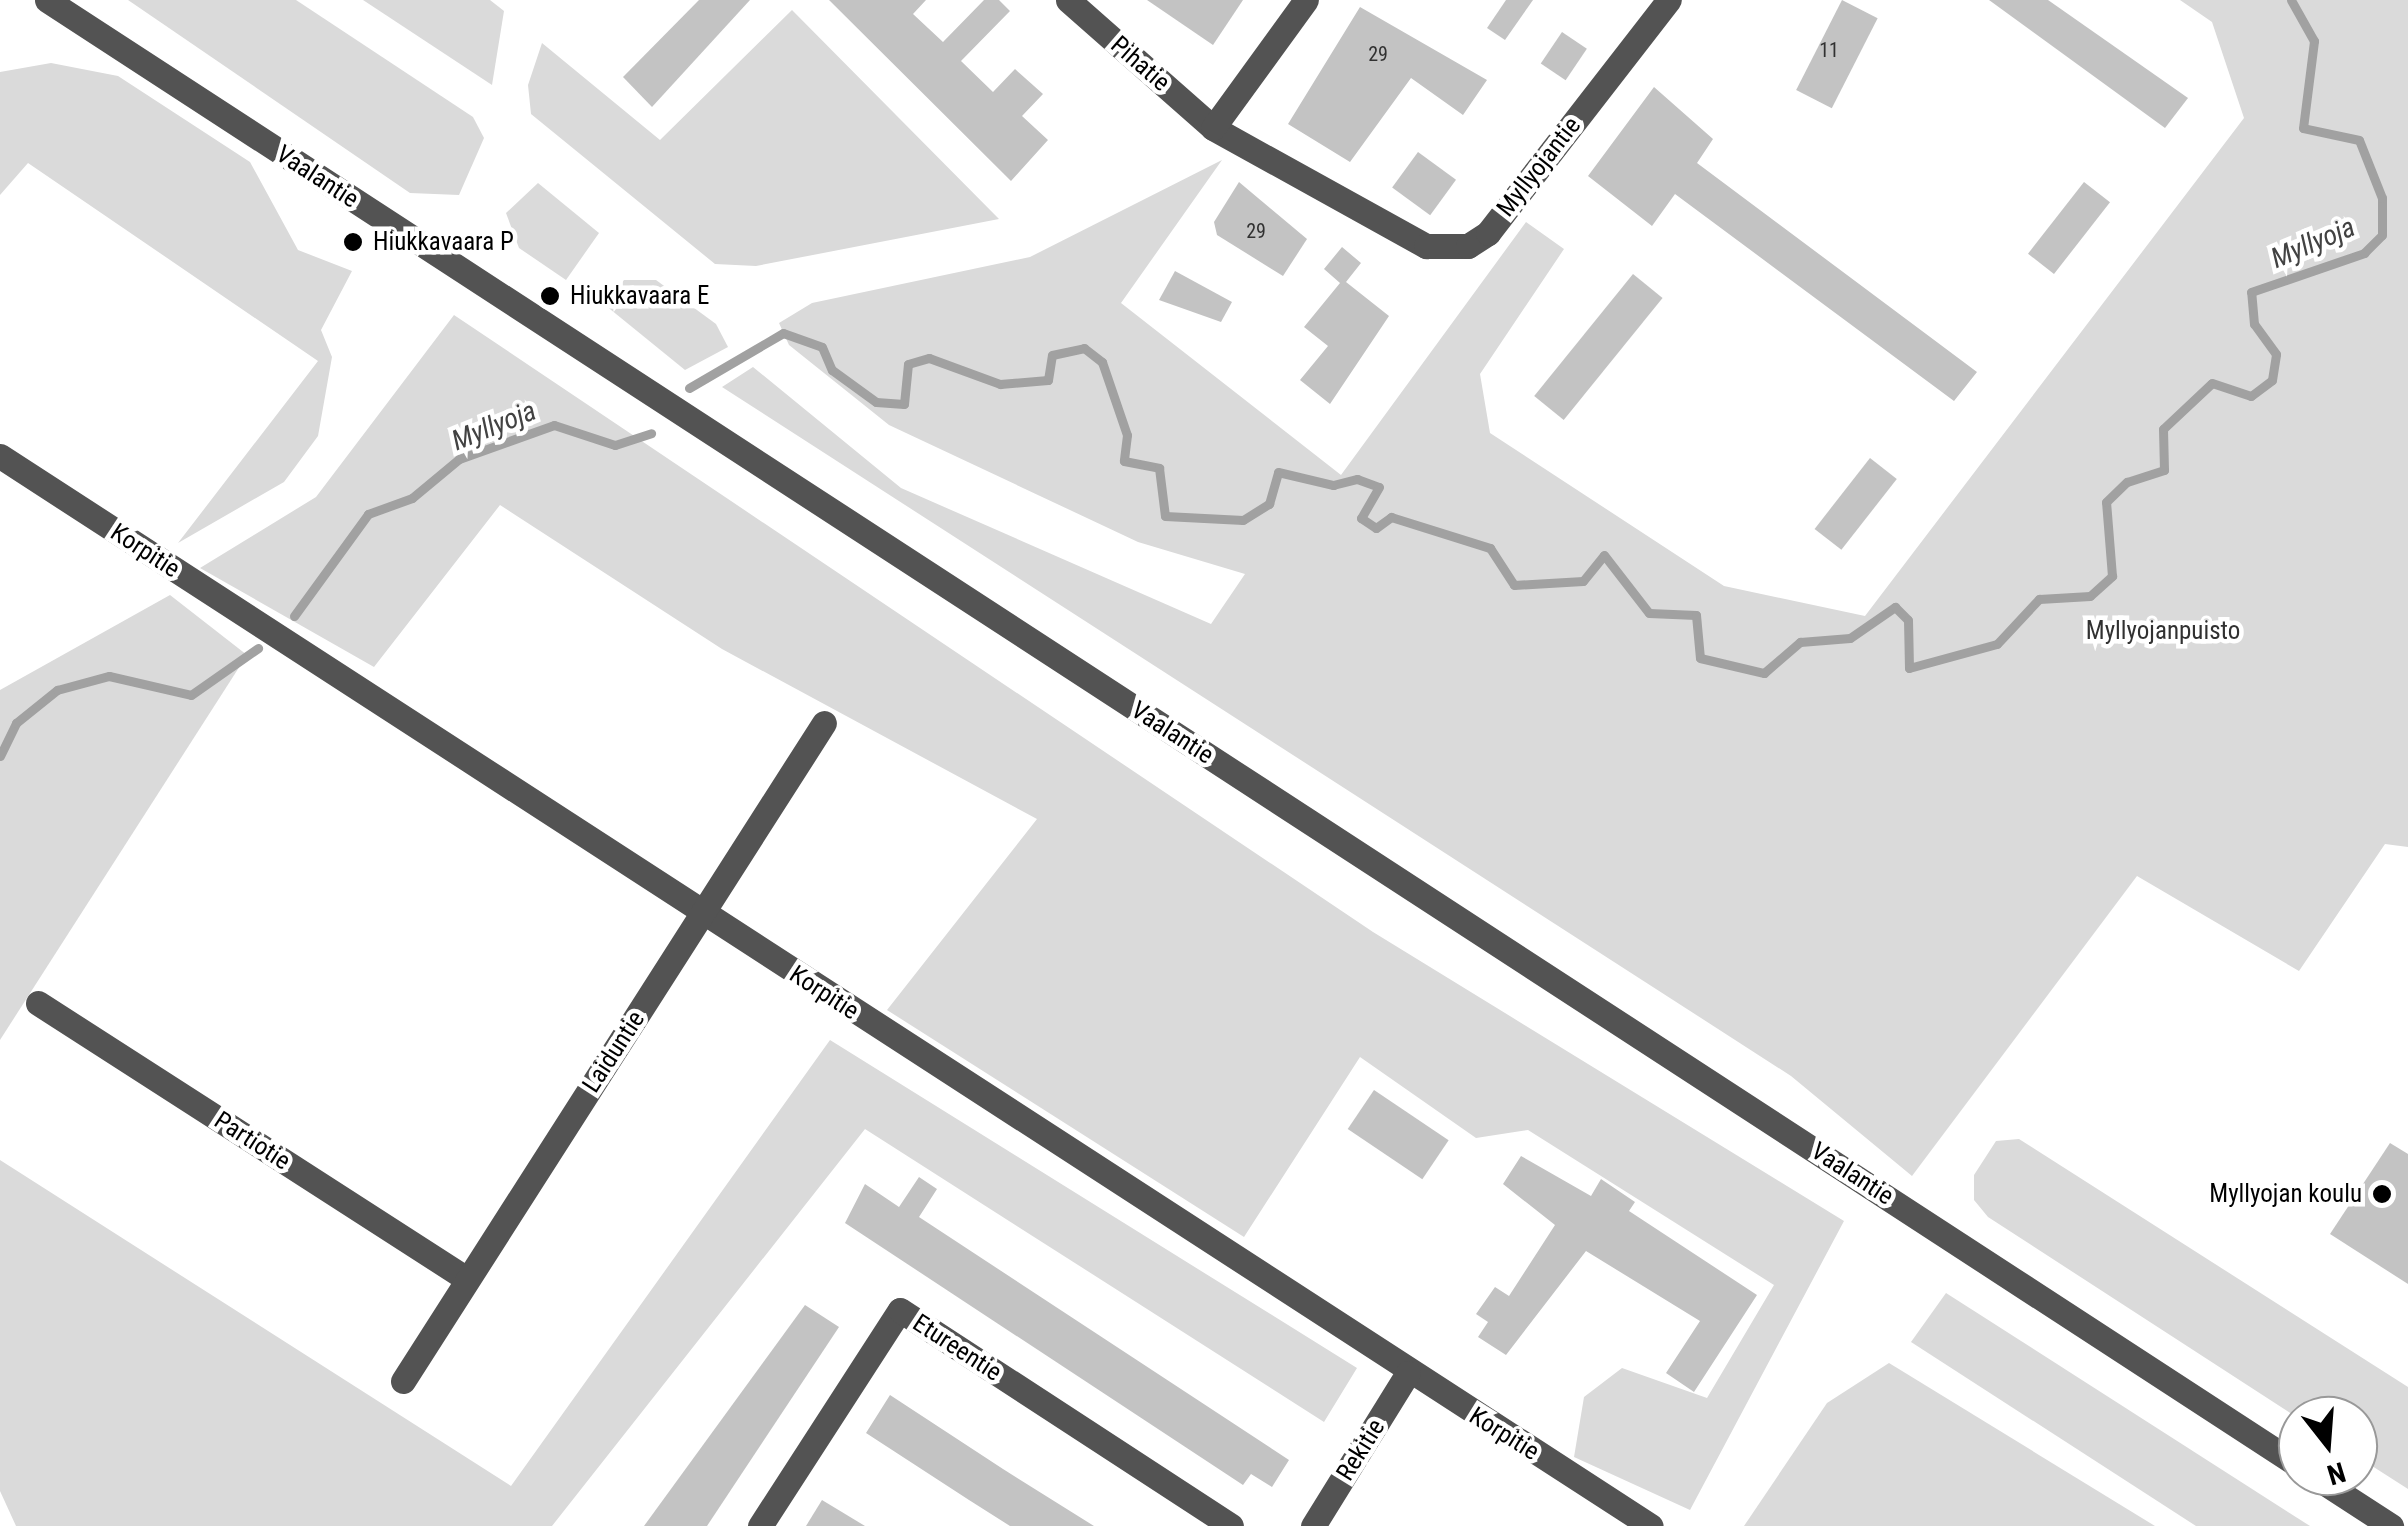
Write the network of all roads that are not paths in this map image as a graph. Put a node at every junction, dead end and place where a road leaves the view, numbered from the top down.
1 (47, 0) edge
2 (1068, 0) edge
3 (1306, 0) edge
4 (1669, 0) edge
5 (1212, 128) junction
6 (0, 456) edge
7 (824, 723) dead end
8 (703, 915) junction
9 (38, 1004) dead end
10 (466, 1279) junction
11 (1408, 1373) junction
12 (403, 1381) dead end
13 (2278, 1452) edge
14 (2345, 1496) edge
15 (760, 1526) edge
16 (1231, 1526) edge
17 (1313, 1526) edge
18 (1651, 1526) edge
19 (2391, 1526) edge

1 - 13 street, Vaalantie
2 - 5 street, Pihatie
3 - 5 street
4 - 5 street, Myllyojantie
6 - 8 street, Korpitie
7 - 8 street, Laiduntie
8 - 10 street, Laiduntie
8 - 11 street, Korpitie
9 - 10 street, Partiotie
10 - 12 street, Laiduntie
11 - 17 street, Rekitie
11 - 18 street, Korpitie
14 - 19 street
15 - 16 street, Etureentie

